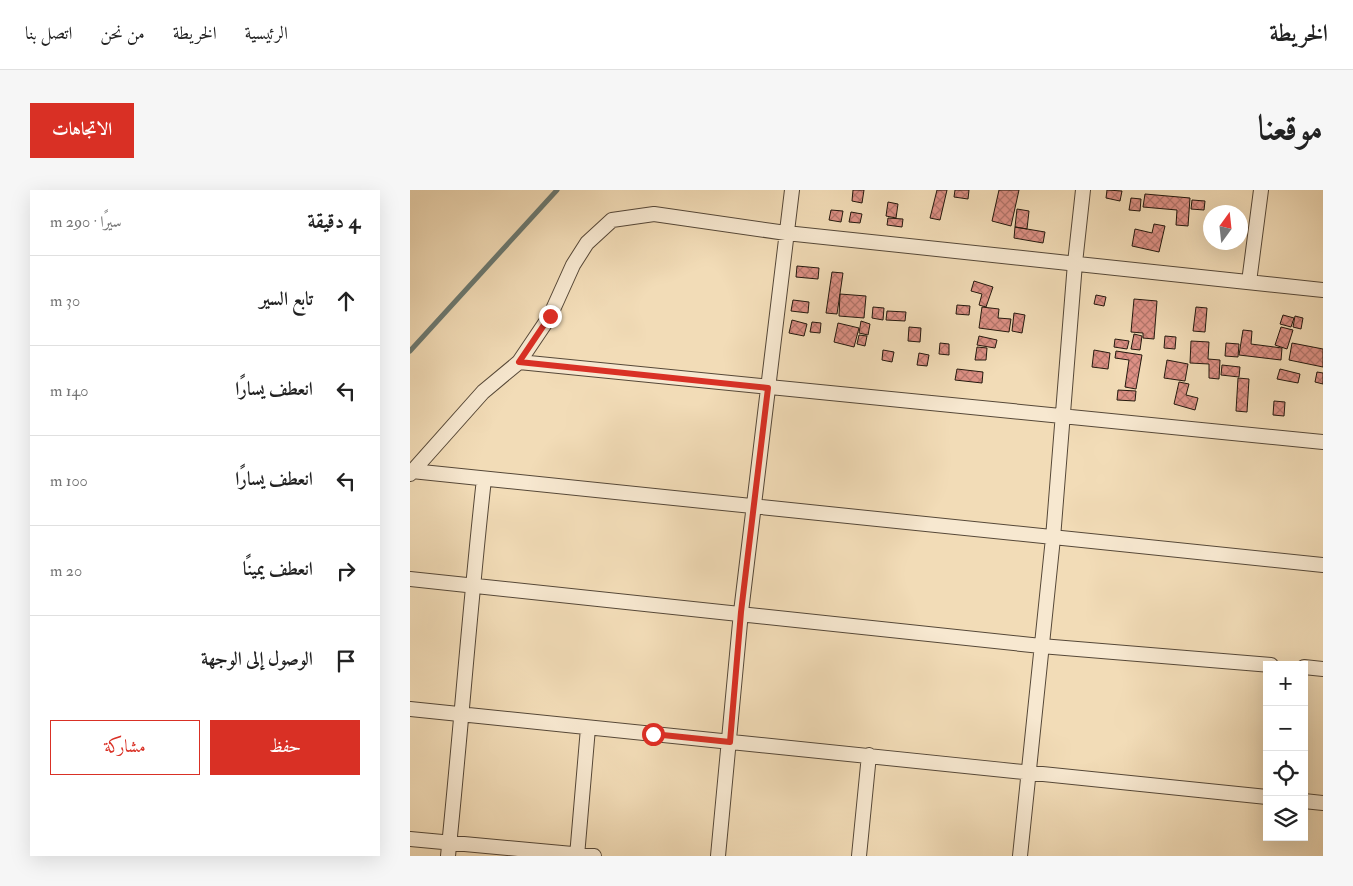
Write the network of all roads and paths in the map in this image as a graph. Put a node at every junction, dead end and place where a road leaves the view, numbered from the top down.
1 (792, 190) edge
2 (1083, 190) edge
3 (1261, 190) edge
4 (786, 232) junction
5 (1075, 263) junction
6 (1249, 282) junction
7 (1323, 290) edge
8 (519, 362) junction
9 (768, 388) junction
10 (1064, 416) junction
11 (1323, 442) edge
12 (411, 472) edge
13 (484, 479) junction
14 (753, 507) junction
15 (1053, 538) junction
16 (1323, 565) edge
17 (410, 579) edge
18 (472, 586) junction
19 (741, 612) junction
20 (1042, 646) junction
21 (1263, 664) edge
22 (1308, 668) edge
23 (1323, 669) edge
24 (410, 709) edge
25 (463, 715) junction
26 (588, 728) junction
27 (730, 742) junction
28 (869, 755) junction
29 (1030, 772) junction
30 (1263, 797) edge
31 (1308, 801) edge
32 (1323, 803) edge
33 (410, 839) edge
34 (448, 850) edge
35 (577, 855) edge
36 (594, 856) edge
37 (718, 856) edge
38 (859, 856) edge
39 (1020, 856) edge

1 - 4 street
2 - 5 street
3 - 6 street
4 - 5 street
4 - 8 street
4 - 9 street
5 - 6 street
5 - 10 street
6 - 7 street
8 - 9 street
8 - 12 street
9 - 10 street
9 - 14 street
10 - 11 street
10 - 15 street
12 - 13 street
13 - 14 street
13 - 18 street
14 - 15 street
14 - 19 street
15 - 16 street
15 - 20 street
17 - 18 street
18 - 19 street
18 - 25 street
19 - 20 street
19 - 27 street
20 - 21 street
20 - 29 street
22 - 23 street
24 - 25 street
25 - 26 street
25 - 34 street
26 - 27 street
26 - 35 street
27 - 28 street
27 - 37 street
28 - 29 street
28 - 38 street
29 - 30 street
29 - 39 street
31 - 32 street
33 - 34 street
34 - 35 street
35 - 36 street

